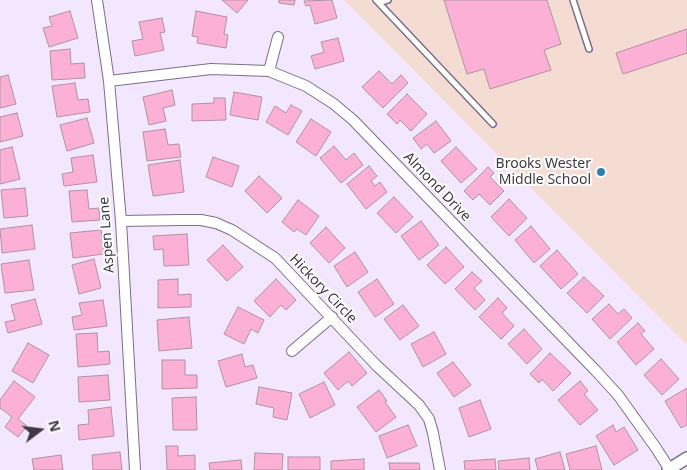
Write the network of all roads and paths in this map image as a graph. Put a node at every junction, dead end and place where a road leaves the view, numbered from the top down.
1 (97, 0) edge
2 (388, 0) edge
3 (574, 0) edge
4 (378, 2) edge
5 (278, 37) dead end
6 (589, 48) dead end
7 (270, 71) junction
8 (109, 81) junction
9 (493, 124) dead end
10 (121, 221) junction
11 (332, 317) junction
12 (292, 352) dead end
13 (687, 458) edge
14 (135, 470) edge
15 (440, 470) edge
16 (669, 470) edge

1 - 8 street, Aspen Lane
2 - 4 lane
3 - 6 lane
4 - 9 lane
5 - 7 street
7 - 8 street, Almond Drive
7 - 16 street, Almond Drive
8 - 10 street, Aspen Lane
10 - 11 street, Hickory Circle
10 - 14 street, Aspen Lane
11 - 12 street
11 - 15 street, Hickory Circle
13 - 16 street

